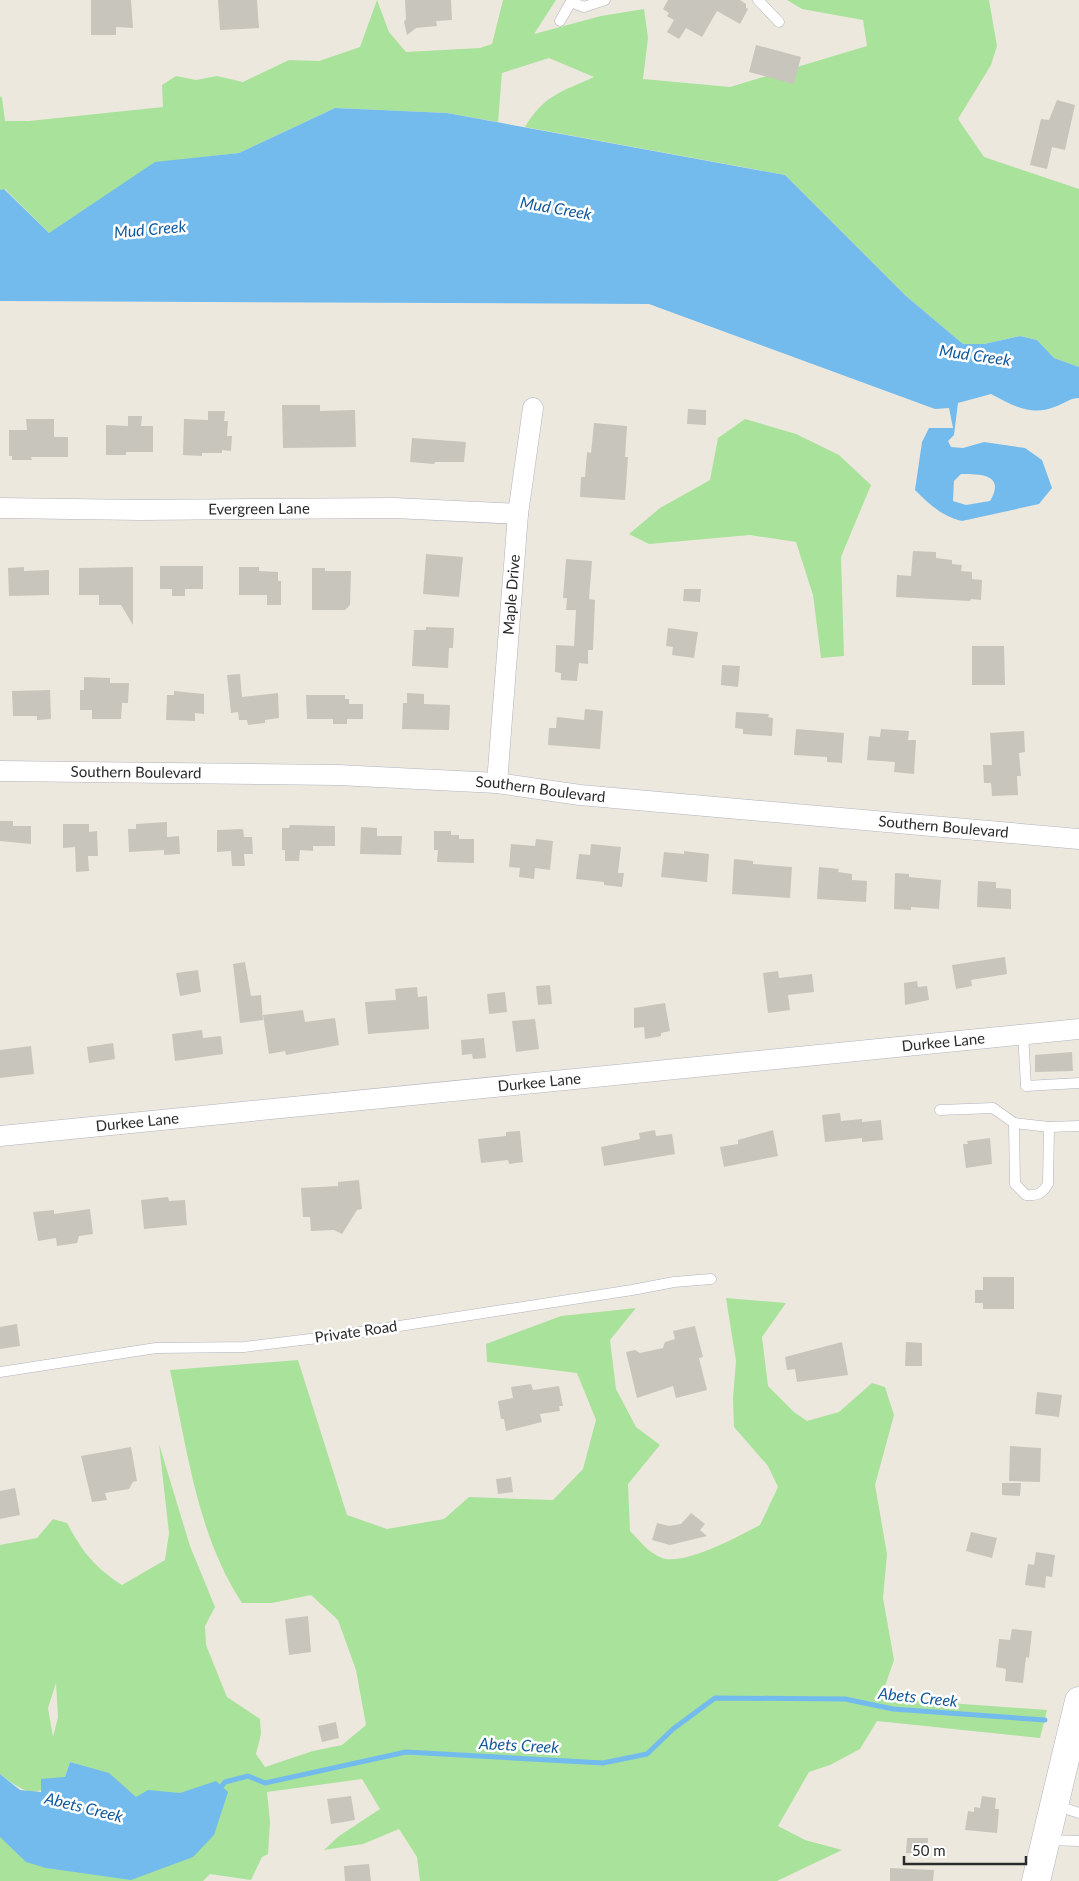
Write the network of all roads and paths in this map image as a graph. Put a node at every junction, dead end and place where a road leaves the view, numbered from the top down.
1 (605, 0) edge
2 (758, 0) edge
3 (572, 1) edge
4 (560, 21) dead end
5 (779, 22) dead end
6 (533, 408) dead end
7 (0, 508) edge
8 (518, 514) junction
9 (0, 772) edge
10 (497, 783) junction
11 (1079, 840) edge
12 (1079, 1029) edge
13 (1024, 1033) junction
14 (1079, 1083) edge
15 (940, 1110) dead end
16 (1014, 1122) junction
17 (1079, 1126) edge
18 (1048, 1127) junction
19 (0, 1136) edge
20 (711, 1279) dead end
21 (0, 1372) edge
22 (1079, 1701) edge
23 (1067, 1809) edge
24 (1046, 1840) junction
25 (1079, 1841) edge
26 (1036, 1881) edge

1 - 3 lane
2 - 5 lane
3 - 4 lane
6 - 8 street, Maple Drive
7 - 8 street, Evergreen Lane
8 - 10 street, Maple Drive
9 - 10 street, Southern Boulevard
10 - 11 street, Southern Boulevard
12 - 13 street, Durkee Lane
13 - 14 lane
13 - 19 street, Durkee Lane
15 - 16 lane
16 - 18 lane
16 - 18 lane
17 - 18 lane
20 - 21 lane, Private Road
22 - 23 main road
23 - 24 main road
24 - 25 lane
24 - 26 main road

